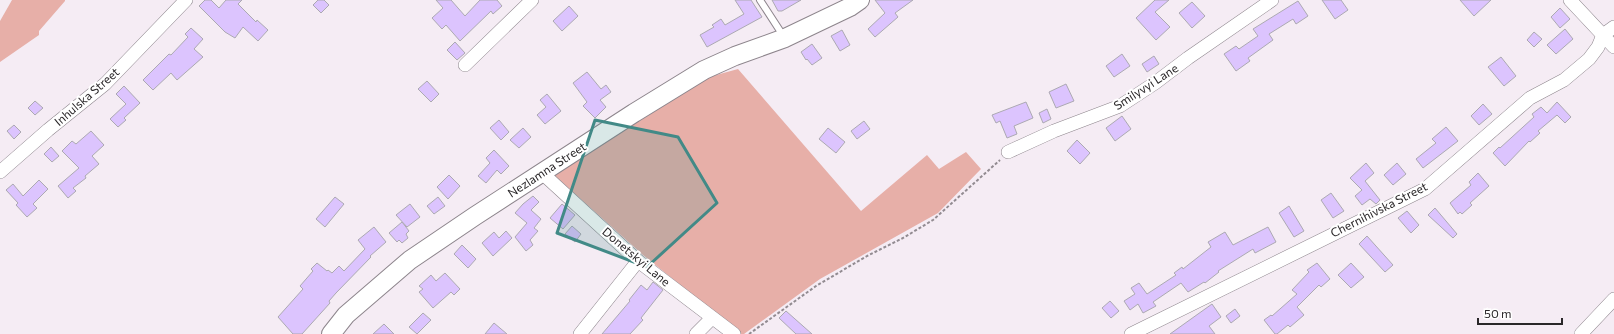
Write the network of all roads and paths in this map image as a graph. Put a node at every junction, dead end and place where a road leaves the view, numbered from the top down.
1 (186, 0) edge
2 (532, 0) edge
3 (760, 0) edge
4 (860, 0) edge
5 (1272, 0) edge
6 (1570, 0) edge
7 (1614, 27) edge
8 (1603, 35) junction
9 (784, 38) junction
10 (1614, 47) edge
11 (466, 65) dead end
12 (1008, 152) joint
13 (0, 172) edge
14 (542, 173) junction
15 (638, 261) junction
16 (1614, 300) edge
17 (712, 318) junction
18 (331, 334) edge
19 (580, 334) edge
20 (696, 334) edge
21 (734, 334) edge
22 (749, 334) edge
23 (1131, 334) edge
24 (1581, 334) edge

1 - 13 street, Inhulska Street
2 - 11 street
3 - 9 lane
4 - 9 street, Nezlamna Street
5 - 12 street, Smilyvyi Lane
6 - 8 street
7 - 8 street, Chernihivska Street
8 - 10 street
8 - 23 street, Chernihivska Street
9 - 14 street, Nezlamna Street
12 - 22 path
14 - 15 street, Donetskyi Lane
14 - 18 street, Nezlamna Street
15 - 17 street, Donetskyi Lane
15 - 19 street
16 - 24 street
17 - 20 street
17 - 21 street, Donetskyi Lane

